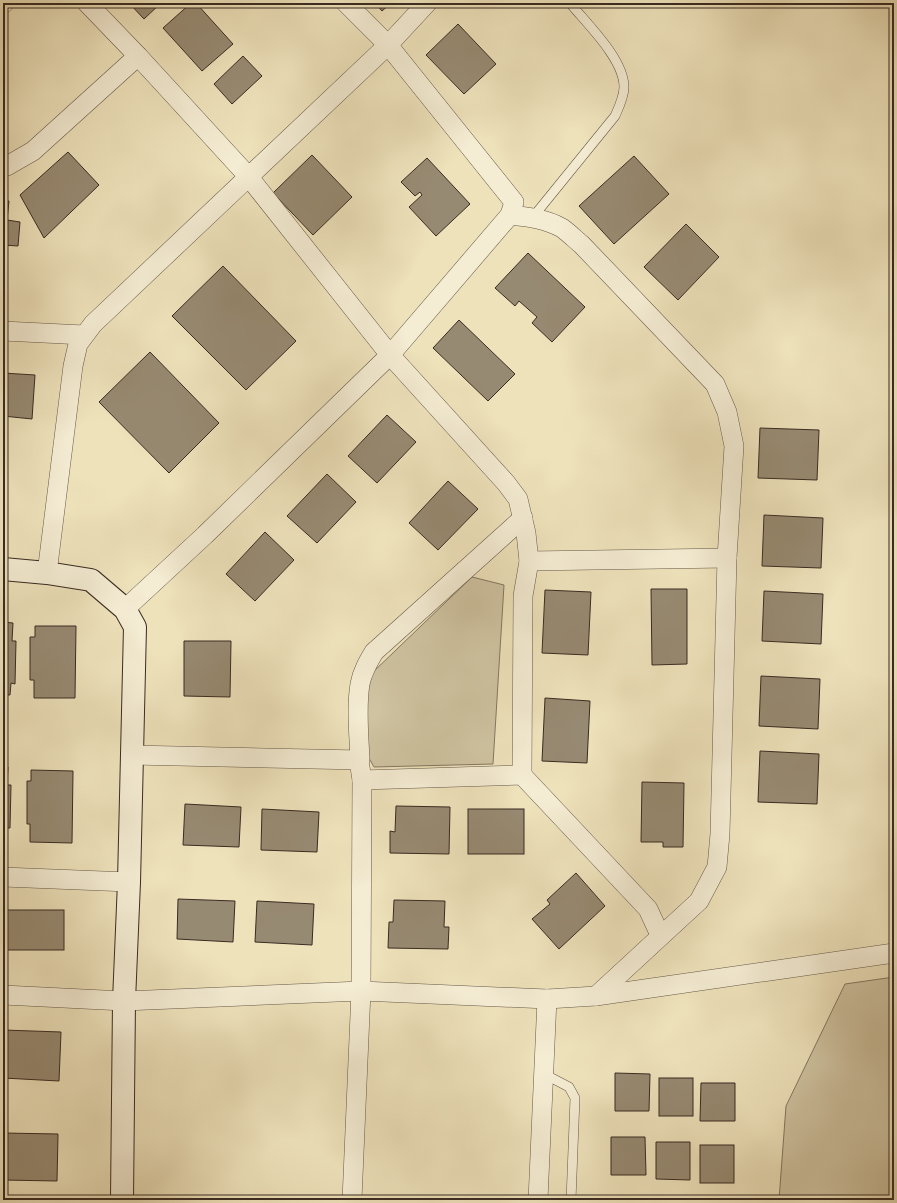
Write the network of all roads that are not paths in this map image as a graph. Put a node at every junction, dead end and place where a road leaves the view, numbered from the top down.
1 (87, 3) edge
2 (346, 3) edge
3 (427, 3) edge
4 (570, 3) edge
5 (388, 45) junction
6 (138, 56) junction
7 (3, 166) edge
8 (248, 176) junction
9 (510, 215) junction
10 (533, 217) junction
11 (3, 331) edge
12 (84, 335) junction
13 (390, 355) junction
14 (522, 518) junction
15 (727, 558) junction
16 (529, 561) junction
17 (3, 569) edge
18 (47, 573) junction
19 (124, 609) junction
20 (132, 755) junction
21 (360, 760) junction
22 (522, 775) junction
23 (362, 780) junction
24 (3, 877) edge
25 (129, 882) junction
26 (660, 935) junction
27 (894, 953) edge
28 (361, 991) junction
29 (3, 995) edge
30 (596, 996) junction
31 (547, 999) junction
32 (124, 1001) junction
33 (544, 1074) junction
34 (122, 1200) edge
35 (352, 1200) edge
36 (538, 1200) edge
37 (571, 1200) edge

1 - 6 street
2 - 5 street
3 - 5 street
4 - 10 lane
5 - 8 street
5 - 9 street
6 - 7 street
6 - 8 street
8 - 12 street
8 - 13 street
9 - 10 street
9 - 13 street
10 - 15 street
11 - 12 street
12 - 18 street
13 - 14 street
13 - 19 street
14 - 16 street
14 - 21 street
15 - 16 street
15 - 26 street
16 - 22 street
17 - 18 street
18 - 19 street
19 - 20 street
20 - 21 street
20 - 25 street
21 - 23 street
22 - 23 street
22 - 26 street
23 - 28 street
24 - 25 street
25 - 32 street
26 - 30 street
27 - 30 street
28 - 31 street
28 - 32 street
28 - 35 street
29 - 32 street
30 - 31 street
31 - 33 street
32 - 34 street
33 - 36 street
33 - 37 lane

